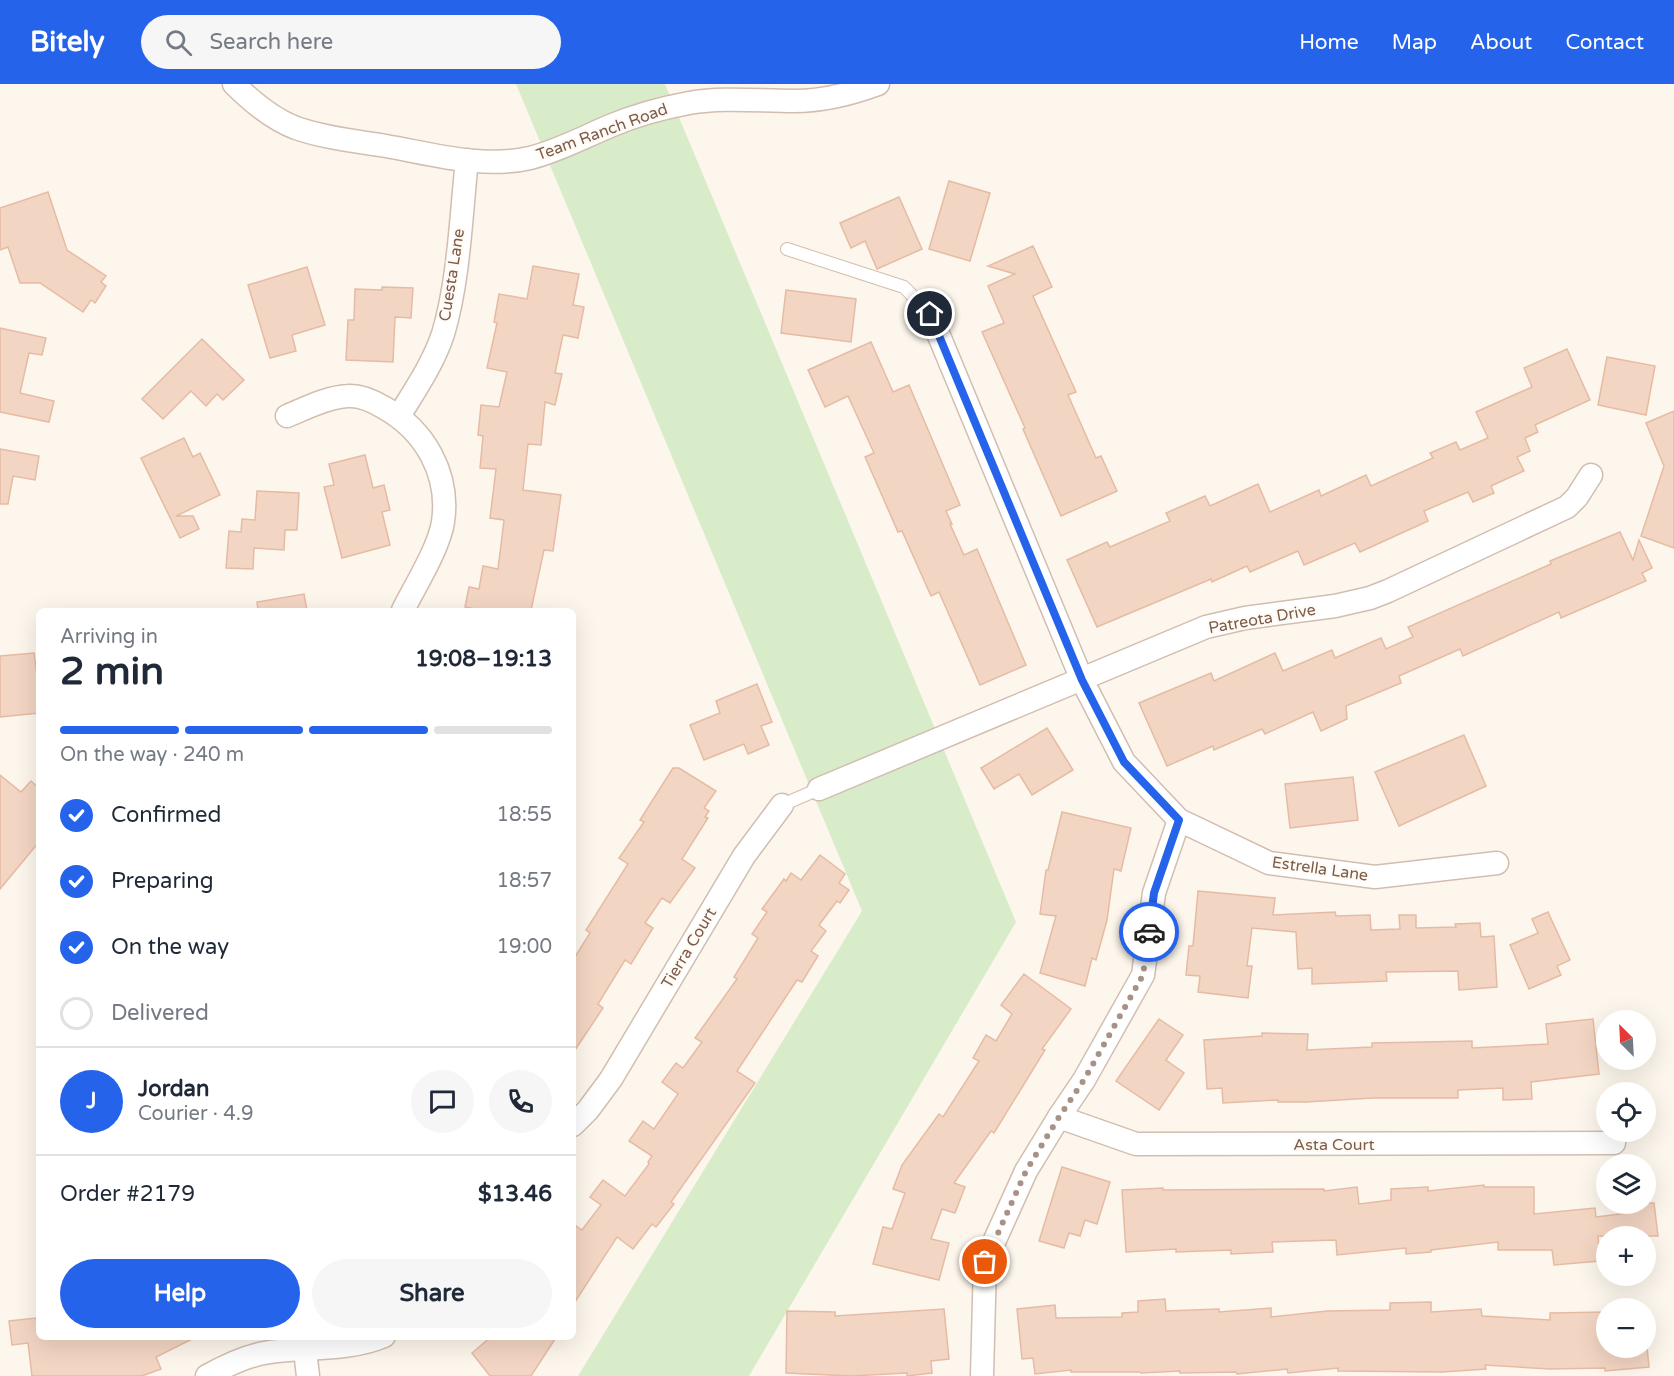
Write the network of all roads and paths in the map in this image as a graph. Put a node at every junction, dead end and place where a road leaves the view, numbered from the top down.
1 (234, 84) edge
2 (878, 84) edge
3 (467, 160) junction
4 (787, 249) dead end
5 (930, 314) joint
6 (287, 416) dead end
7 (399, 416) junction
8 (1591, 475) dead end
9 (404, 608) edge
10 (1082, 680) junction
11 (819, 789) joint
12 (782, 805) joint
13 (1179, 820) junction
14 (1497, 863) dead end
15 (1059, 1117) junction
16 (576, 1122) edge
17 (1614, 1143) dead end
18 (370, 1340) edge
19 (305, 1350) junction
20 (207, 1376) edge
21 (308, 1376) edge
22 (982, 1376) edge

1 - 3 street, Team Ranch Road
2 - 3 street, Team Ranch Road
3 - 7 street, Cuesta Lane
4 - 5 lane
5 - 10 street, Estrella Lane
6 - 7 street
7 - 9 street
8 - 10 street, Patreota Drive
10 - 11 street, Patreota Drive
10 - 13 street, Estrella Lane
11 - 12 lane, Tierra Court
12 - 16 street, Tierra Court
13 - 14 street, Estrella Lane
13 - 15 street
15 - 17 street, Asta Court
15 - 22 street
18 - 19 street
19 - 20 street
19 - 21 street

